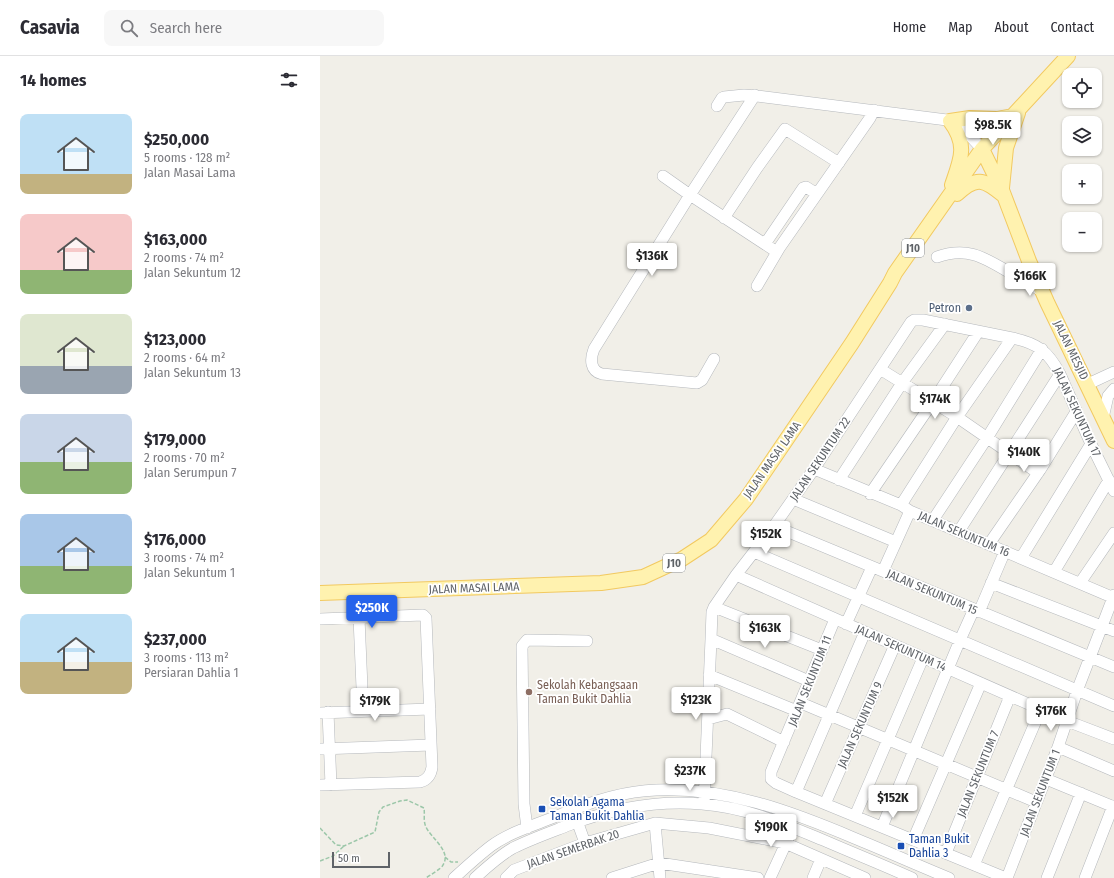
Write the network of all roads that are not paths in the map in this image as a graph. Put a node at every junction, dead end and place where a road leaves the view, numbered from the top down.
1 (1068, 56) edge
2 (755, 95) junction
3 (717, 106) dead end
4 (874, 110) junction
5 (1016, 112) junction
6 (950, 121) junction
7 (982, 149) junction
8 (839, 163) junction
9 (663, 176) dead end
10 (1003, 193) junction
11 (817, 194) junction
12 (690, 195) junction
13 (947, 200) junction
14 (938, 213) junction
15 (724, 218) junction
16 (765, 244) junction
17 (777, 252) junction
18 (937, 257) dead end
19 (757, 286) dead end
20 (1042, 291) junction
21 (912, 321) joint
22 (945, 324) junction
23 (978, 332) junction
24 (1012, 338) junction
25 (1042, 349) junction
26 (714, 359) dead end
27 (880, 369) junction
28 (1114, 372) edge
29 (1060, 374) junction
30 (902, 383) junction
31 (1088, 384) junction
32 (1114, 389) edge
33 (932, 403) junction
34 (1076, 412) junction
35 (957, 417) junction
36 (1103, 418) junction
37 (987, 438) junction
38 (1114, 441) edge
39 (1091, 444) junction
40 (1009, 453) junction
41 (814, 470) junction
42 (1038, 473) junction
43 (839, 480) junction
44 (1109, 480) junction
45 (1114, 491) edge
46 (870, 494) junction
47 (793, 498) junction
48 (906, 508) junction
49 (933, 520) junction
50 (774, 526) junction
51 (959, 532) junction
52 (1114, 533) edge
53 (896, 542) junction
54 (989, 544) junction
55 (1005, 551) junction
56 (754, 552) junction
57 (1021, 558) junction
58 (872, 567) junction
59 (883, 572) junction
60 (1054, 572) junction
61 (736, 576) junction
62 (991, 583) junction
63 (1080, 583) junction
64 (320, 593) edge
65 (1114, 596) edge
66 (858, 597) junction
67 (714, 607) junction
68 (977, 610) junction
69 (359, 618) junction
70 (320, 619) edge
71 (835, 619) junction
72 (846, 624) junction
73 (1102, 626) junction
74 (1114, 631) edge
75 (865, 632) junction
76 (711, 639) junction
77 (960, 640) junction
78 (587, 641) dead end
79 (895, 646) junction
80 (822, 650) junction
81 (923, 658) junction
82 (1090, 658) junction
83 (1114, 667) edge
84 (949, 669) junction
85 (709, 675) junction
86 (810, 681) junction
87 (981, 683) junction
88 (1077, 691) junction
89 (1010, 696) junction
90 (1114, 706) edge
91 (799, 707) junction
92 (430, 709) junction
93 (1041, 709) junction
94 (363, 711) junction
95 (324, 712) edge
96 (829, 715) junction
97 (708, 719) junction
98 (1067, 721) junction
99 (859, 727) junction
100 (1114, 739) edge
101 (888, 740) junction
102 (784, 742) junction
103 (431, 745) junction
104 (1058, 747) junction
105 (325, 749) edge
106 (914, 751) junction
107 (946, 764) junction
108 (1114, 771) edge
109 (977, 777) junction
110 (1046, 779) junction
111 (325, 785) edge
112 (1006, 790) junction
113 (705, 791) junction
114 (796, 792) junction
115 (1081, 793) junction
116 (1036, 802) junction
117 (704, 804) junction
118 (825, 804) junction
119 (1114, 806) edge
120 (573, 809) junction
121 (855, 816) junction
122 (578, 822) junction
123 (655, 822) junction
124 (882, 827) junction
125 (527, 828) junction
126 (793, 828) junction
127 (913, 840) junction
128 (585, 843) junction
129 (785, 843) junction
130 (946, 853) junction
131 (821, 859) junction
132 (659, 863) junction
133 (974, 865) junction
134 (517, 874) edge
135 (859, 877) edge
136 (454, 878) edge
137 (475, 878) edge
138 (506, 878) edge
139 (612, 878) edge
140 (660, 878) edge
141 (758, 878) edge
142 (770, 878) edge
143 (813, 878) edge
144 (912, 878) edge
145 (949, 878) edge
146 (1006, 878) edge
147 (1048, 878) edge
148 (1085, 878) edge

1 - 5 main road, JALAN MASAI LAMA / J10
2 - 3 street
2 - 4 street
2 - 12 street
4 - 6 street
4 - 8 street
5 - 6 main road
5 - 7 main road, JALAN MASAI LAMA / J10
5 - 10 main road
6 - 7 street
6 - 13 main road
7 - 10 main road, JALAN MESJID
7 - 13 main road, JALAN MASAI LAMA / J10
8 - 11 street
8 - 15 street
9 - 12 street
10 - 14 main road
10 - 20 main road, JALAN MESJID
11 - 16 street
11 - 17 street
12 - 15 street
12 - 26 street
13 - 14 main road, JALAN MASAI LAMA / J10
14 - 64 main road, JALAN MASAI LAMA / J10
15 - 16 street
16 - 17 street
17 - 19 street
18 - 20 street
20 - 31 main road, JALAN MESJID
21 - 22 street, JALAN SEKUNTUM 17
21 - 27 street, JALAN SEKUNTUM 22
22 - 23 street, JALAN SEKUNTUM 17
22 - 30 street
23 - 24 street, JALAN SEKUNTUM 17
23 - 33 street
24 - 25 street, JALAN SEKUNTUM 17
24 - 35 street
25 - 29 street, JALAN SEKUNTUM 17
25 - 37 street
27 - 30 street
27 - 41 street, JALAN SEKUNTUM 22
28 - 31 street
29 - 34 street, JALAN SEKUNTUM 17
29 - 40 street
30 - 33 street
30 - 43 street
31 - 36 main road, JALAN MESJID
32 - 36 street
33 - 35 street
33 - 46 street
34 - 39 street, JALAN SEKUNTUM 17
34 - 42 street
35 - 37 street
35 - 48 street
36 - 38 main road, JALAN MESJID
37 - 40 street
37 - 49 street
39 - 44 street, JALAN SEKUNTUM 17
39 - 57 street
40 - 42 street
40 - 51 street
41 - 43 street, JALAN SEKUNTUM 16
41 - 47 street, JALAN SEKUNTUM 22
42 - 54 street
43 - 46 street, JALAN SEKUNTUM 16
44 - 45 street, JALAN SEKUNTUM 17
44 - 60 street
46 - 48 street, JALAN SEKUNTUM 16
47 - 50 street, JALAN SEKUNTUM 22
47 - 53 street
48 - 49 street, JALAN SEKUNTUM 16
48 - 53 street
49 - 51 street, JALAN SEKUNTUM 16
50 - 56 street, JALAN SEKUNTUM 22
50 - 58 street, JALAN SEKUNTUM 15
51 - 54 street, JALAN SEKUNTUM 16
52 - 63 street
53 - 59 street
54 - 55 street, JALAN SEKUNTUM 16
55 - 57 street, JALAN SEKUNTUM 16
55 - 62 street
56 - 61 street, JALAN SEKUNTUM 22
56 - 66 street
57 - 60 street, JALAN SEKUNTUM 16
58 - 59 street, JALAN SEKUNTUM 15
58 - 66 street
59 - 68 street, JALAN SEKUNTUM 15
60 - 63 street, JALAN SEKUNTUM 16
61 - 67 street, JALAN SEKUNTUM 22
61 - 71 street, JALAN SEKUNTUM 14
62 - 68 street
62 - 73 street
63 - 65 street, JALAN SEKUNTUM 16
65 - 73 street, JALAN SEKUNTUM 1
66 - 72 street
66 - 77 street
67 - 76 street, JALAN SEKUNTUM 22
67 - 80 street
68 - 77 street
68 - 82 street, JALAN SEKUNTUM 15
69 - 70 street
69 - 92 street
69 - 94 street
71 - 72 street, JALAN SEKUNTUM 14
71 - 80 street, JALAN SEKUNTUM 11
72 - 75 street, JALAN SEKUNTUM 14
73 - 74 street
73 - 82 street, JALAN SEKUNTUM 1
75 - 79 street, JALAN SEKUNTUM 14
75 - 96 street
76 - 85 street, JALAN SEKUNTUM 22
76 - 86 street
77 - 84 street
77 - 88 street
78 - 125 street
79 - 81 street, JALAN SEKUNTUM 14
79 - 99 street, JALAN SEKUNTUM 9
80 - 86 street, JALAN SEKUNTUM 11
81 - 84 street, JALAN SEKUNTUM 14
81 - 101 street
82 - 83 street, JALAN SEKUNTUM 15
82 - 88 street, JALAN SEKUNTUM 1
84 - 87 street, JALAN SEKUNTUM 14
84 - 106 street
85 - 91 street
85 - 97 street, JALAN SEKUNTUM 22
86 - 91 street, JALAN SEKUNTUM 11
87 - 89 street, JALAN SEKUNTUM 14
87 - 107 street
88 - 90 street
88 - 98 street, JALAN SEKUNTUM 1
89 - 93 street, JALAN SEKUNTUM 14
89 - 109 street, JALAN SEKUNTUM 7
91 - 96 street
91 - 102 street, JALAN SEKUNTUM 11
92 - 94 street
92 - 103 street
93 - 98 street, JALAN SEKUNTUM 14
93 - 112 street
94 - 95 street
95 - 105 street
96 - 99 street
96 - 114 street
97 - 102 street, JALAN SEKUNTUM 11
97 - 113 street, JALAN SEKUNTUM 22
98 - 100 street, JALAN SEKUNTUM 14
98 - 104 street, JALAN SEKUNTUM 1
99 - 101 street
99 - 118 street, JALAN SEKUNTUM 9
101 - 106 street
101 - 121 street
102 - 114 street, JALAN SEKUNTUM 11
103 - 105 street
103 - 111 street
104 - 108 street
104 - 110 street, JALAN SEKUNTUM 1
105 - 111 street
106 - 107 street
106 - 124 street
107 - 109 street
107 - 127 street
109 - 112 street
109 - 130 street, JALAN SEKUNTUM 7
110 - 115 street
110 - 116 street, JALAN SEKUNTUM 1
112 - 116 street
112 - 133 street
113 - 117 street, JALAN SEKUNTUM 22
113 - 120 street
113 - 145 street
114 - 118 street
115 - 119 street
115 - 147 street
116 - 146 street, JALAN SEKUNTUM 1
117 - 122 street
117 - 126 street
118 - 121 street
119 - 148 street
120 - 122 street
120 - 125 street
121 - 124 street
122 - 128 street
122 - 137 street
123 - 128 street, JALAN SEMERBAK 20
123 - 129 street, JALAN SEMERBAK 20
123 - 132 street
124 - 127 street
125 - 136 street
126 - 129 street
126 - 144 street
127 - 130 street
128 - 134 street, JALAN SEMERBAK 20
129 - 131 street, JALAN SEMERBAK 20
129 - 142 street
130 - 133 street
131 - 135 street, JALAN SEMERBAK 20
131 - 143 street
132 - 139 street
132 - 140 street
132 - 141 street
133 - 146 street
134 - 138 street, JALAN SEMERBAK 20

